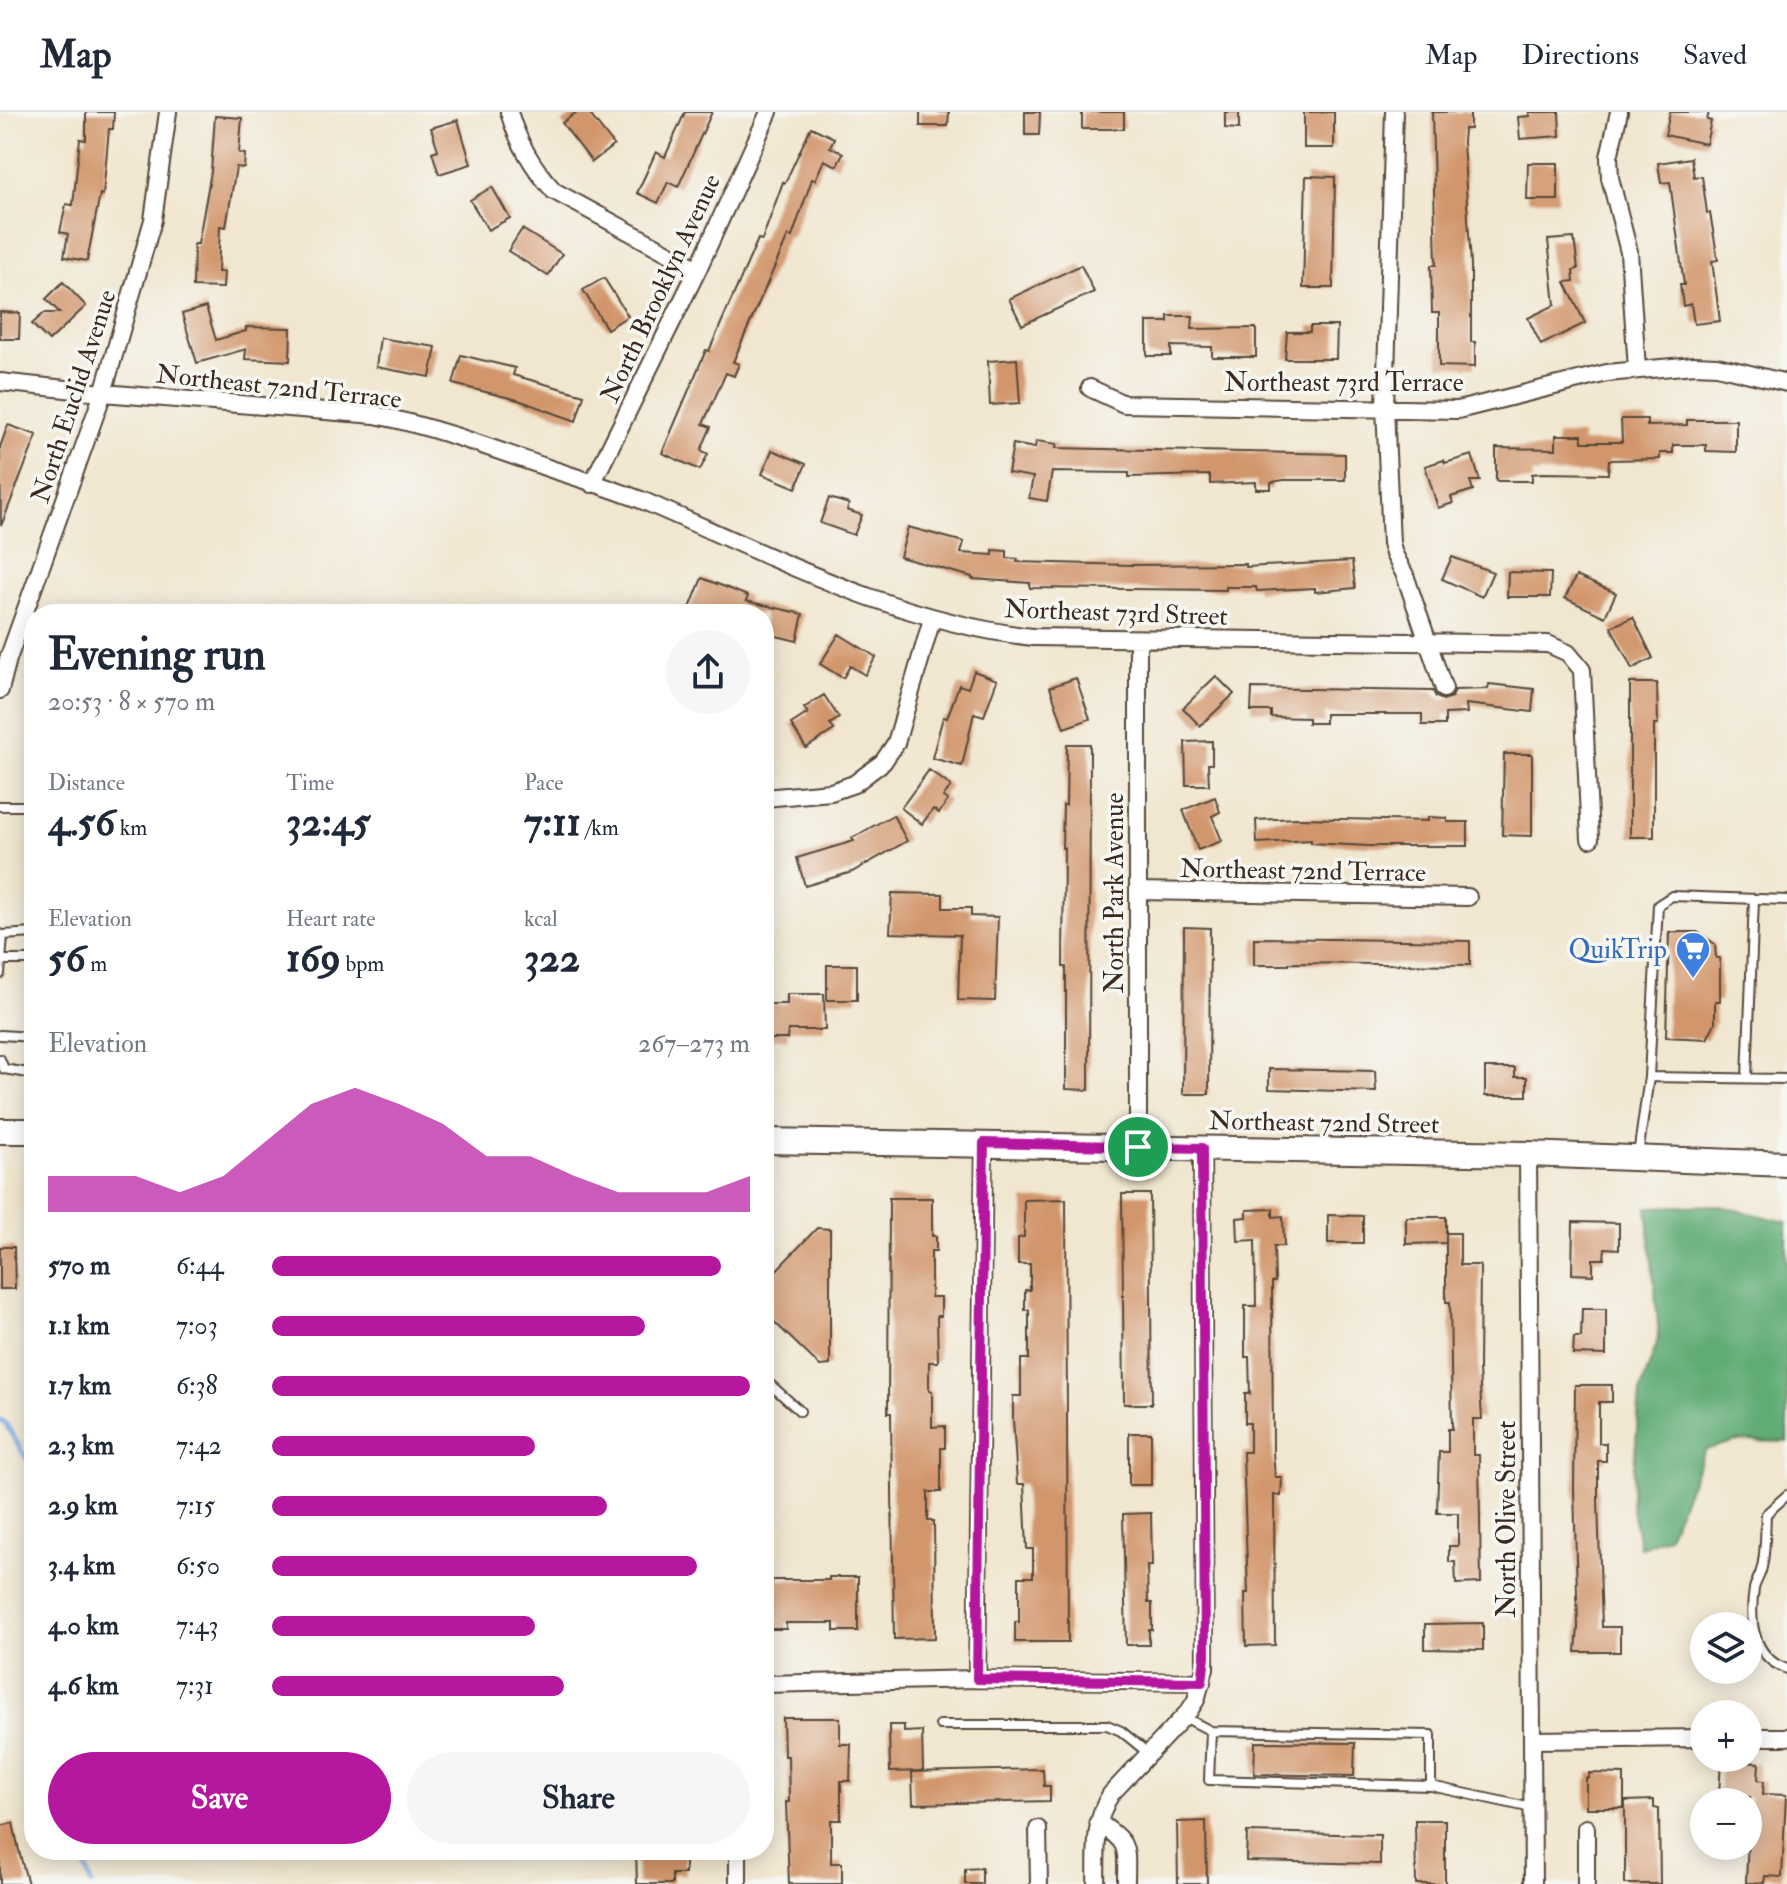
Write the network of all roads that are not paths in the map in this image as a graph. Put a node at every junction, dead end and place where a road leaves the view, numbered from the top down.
1 (168, 112) edge
2 (509, 112) edge
3 (769, 112) edge
4 (1394, 112) edge
5 (1619, 112) edge
6 (698, 269) junction
7 (1637, 369) junction
8 (0, 382) edge
9 (1787, 383) edge
10 (1090, 388) dead end
11 (103, 393) junction
12 (1385, 407) junction
13 (592, 484) junction
14 (28, 604) edge
15 (24, 614) edge
16 (932, 619) junction
17 (1138, 639) junction
18 (1427, 643) junction
19 (1444, 689) dead end
20 (0, 690) edge
21 (774, 797) edge
22 (0, 806) edge
23 (24, 806) edge
24 (1590, 839) dead end
25 (1138, 891) junction
26 (1468, 897) dead end
27 (1754, 899) junction
28 (1787, 900) edge
29 (24, 933) edge
30 (2, 934) edge
31 (1, 960) edge
32 (24, 960) edge
33 (0, 974) edge
34 (0, 1035) edge
35 (24, 1036) edge
36 (0, 1059) edge
37 (24, 1072) edge
38 (1649, 1077) junction
39 (1747, 1078) junction
40 (1787, 1079) edge
41 (0, 1131) edge
42 (24, 1131) edge
43 (774, 1141) edge
44 (984, 1143) junction
45 (1138, 1147) junction
46 (1202, 1148) junction
47 (1528, 1154) junction
48 (1637, 1158) junction
49 (1787, 1164) edge
50 (774, 1388) edge
51 (800, 1411) dead end
52 (1787, 1495) edge
53 (1787, 1669) edge
54 (977, 1679) junction
55 (1202, 1682) junction
56 (774, 1684) edge
57 (1184, 1717) junction
58 (940, 1725) dead end
59 (1211, 1731) junction
60 (1762, 1737) edge
61 (1787, 1737) edge
62 (1690, 1738) edge
63 (1532, 1740) junction
64 (1148, 1753) junction
65 (1431, 1786) junction
66 (1532, 1808) junction
67 (1098, 1822) junction
68 (1586, 1828) dead end
69 (1038, 1829) dead end
70 (738, 1860) edge
71 (738, 1884) edge
72 (1039, 1884) edge
73 (1096, 1884) edge
74 (1126, 1884) edge
75 (1533, 1884) edge
76 (1586, 1884) edge

1 - 11 street, North Euclid Avenue
2 - 6 street
3 - 6 street, North Brooklyn Avenue
4 - 12 street
5 - 7 street
6 - 13 street, North Brooklyn Avenue
7 - 9 street, Northeast 73rd Terrace
7 - 12 street, Northeast 73rd Terrace
8 - 11 street, Northeast 72nd Terrace
10 - 12 street, Northeast 73rd Terrace
11 - 13 street, Northeast 72nd Terrace
11 - 14 street, North Euclid Avenue
12 - 18 street
13 - 16 street, Northeast 73rd Street
15 - 20 street, North Euclid Avenue
16 - 17 street, Northeast 73rd Street
16 - 21 street
17 - 18 street, Northeast 73rd Street
17 - 25 street, North Park Avenue
18 - 19 street
18 - 24 street, Northeast 73rd Street
22 - 23 lane
25 - 26 street, Northeast 72nd Terrace
25 - 45 street, North Park Avenue
27 - 28 lane
27 - 38 lane
27 - 39 lane
29 - 30 lane
30 - 31 lane
31 - 32 lane
31 - 33 lane
34 - 35 lane
36 - 37 lane
38 - 39 lane
38 - 48 lane
39 - 40 lane
41 - 42 main road
43 - 44 main road, Northeast 72nd Street
44 - 45 main road, Northeast 72nd Street
44 - 54 street
45 - 46 main road, Northeast 72nd Street
46 - 47 main road, Northeast 72nd Street
46 - 55 street
47 - 48 main road, Northeast 72nd Street
47 - 63 street, North Olive Street
48 - 49 main road, Northeast 72nd Street
50 - 51 lane
52 - 53 lane
54 - 55 street
54 - 56 street
55 - 57 street
57 - 59 lane
57 - 64 street
58 - 64 lane
59 - 65 lane
59 - 65 lane
60 - 61 street
62 - 63 street
63 - 66 street, North Olive Street
64 - 67 street
65 - 66 lane
66 - 75 street, North Olive Street
67 - 73 street
67 - 74 street
68 - 76 street
69 - 72 street
70 - 71 street

